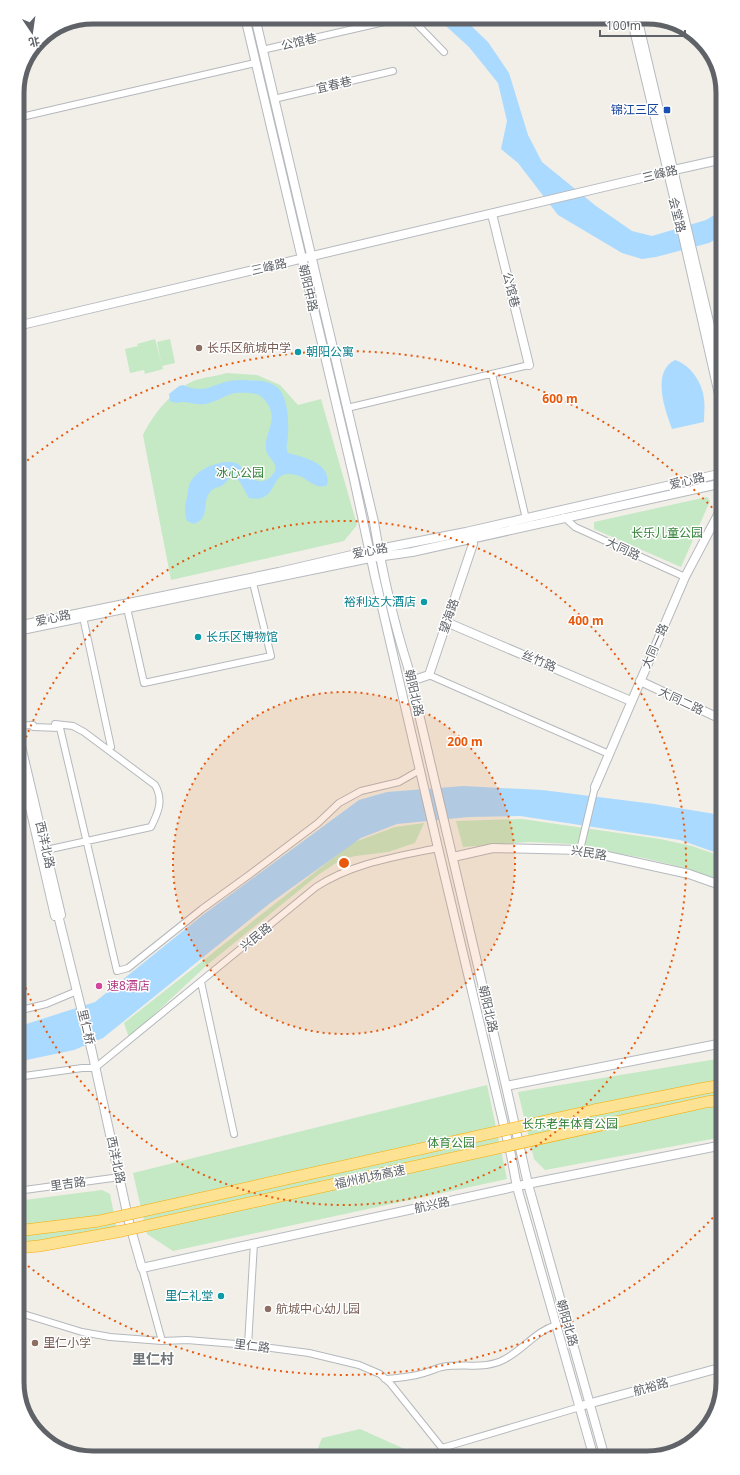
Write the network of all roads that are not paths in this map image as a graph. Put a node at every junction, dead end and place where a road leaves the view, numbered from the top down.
1 (247, 24) edge
2 (256, 24) edge
3 (375, 24) edge
4 (417, 24) edge
5 (632, 24) edge
6 (639, 24) edge
7 (262, 50) junction
8 (444, 52) dead end
9 (265, 60) junction
10 (255, 62) junction
11 (393, 71) dead end
12 (274, 99) junction
13 (24, 116) edge
14 (716, 161) edge
15 (671, 171) junction
16 (492, 214) junction
17 (311, 257) junction
18 (301, 259) junction
19 (693, 266) junction
20 (24, 324) edge
21 (716, 354) edge
22 (529, 365) joint
23 (492, 374) junction
24 (716, 378) edge
25 (347, 408) junction
26 (353, 433) junction
27 (343, 436) junction
28 (716, 475) edge
29 (716, 484) edge
30 (564, 517) junction
31 (716, 518) edge
32 (526, 519) junction
33 (472, 538) junction
34 (379, 549) junction
35 (370, 554) junction
36 (380, 557) junction
37 (685, 577) junction
38 (253, 583) junction
39 (127, 608) junction
40 (83, 618) junction
41 (446, 622) junction
42 (24, 625) edge
43 (24, 631) edge
44 (429, 676) junction
45 (411, 681) junction
46 (640, 681) junction
47 (631, 701) junction
48 (716, 717) edge
49 (31, 725) junction
50 (24, 726) edge
51 (111, 747) dead end
52 (609, 754) junction
53 (24, 757) edge
54 (420, 770) junction
55 (24, 783) edge
56 (595, 787) joint
57 (86, 842) junction
58 (438, 848) junction
59 (46, 850) junction
60 (580, 850) junction
61 (453, 857) junction
62 (716, 884) edge
63 (58, 915) junction
64 (201, 982) junction
65 (76, 991) junction
66 (80, 1003) joint
67 (24, 1009) edge
68 (716, 1044) edge
69 (92, 1052) joint
70 (95, 1068) junction
71 (24, 1076) edge
72 (506, 1086) junction
73 (716, 1086) edge
74 (716, 1101) edge
75 (234, 1134) dead end
76 (716, 1147) edge
77 (120, 1177) junction
78 (528, 1184) junction
79 (517, 1186) junction
80 (24, 1190) edge
81 (24, 1230) edge
82 (254, 1243) junction
83 (24, 1247) edge
84 (142, 1268) junction
85 (24, 1314) edge
86 (556, 1325) junction
87 (162, 1341) junction
88 (248, 1345) junction
89 (716, 1369) edge
90 (385, 1379) junction
91 (589, 1404) junction
92 (580, 1407) junction
93 (442, 1448) junction
94 (443, 1451) edge
95 (592, 1451) edge
96 (602, 1451) edge

1 - 10 main road, 朝阳中路
2 - 7 main road, 朝阳中路
3 - 7 street, 公馆巷
4 - 8 street
5 - 15 main road, 会堂路
6 - 15 main road, 会堂路
7 - 9 main road, 朝阳中路
9 - 10 main road
9 - 12 main road, 朝阳中路
10 - 13 street
10 - 18 main road, 朝阳中路
11 - 12 street, 宜春巷
12 - 17 main road, 朝阳中路
14 - 15 main road, 三峰路
15 - 16 main road, 三峰路
15 - 19 main road, 会堂路
16 - 17 main road, 三峰路
16 - 22 main road, 公馆巷
17 - 18 main road, 三峰路
17 - 25 main road, 朝阳中路
18 - 20 main road, 三峰路
18 - 27 main road, 朝阳中路
19 - 21 main road, 会堂路
19 - 24 main road, 会堂路
22 - 23 street
23 - 25 street
23 - 32 street
25 - 26 main road, 朝阳中路
26 - 27 main road
26 - 34 main road, 朝阳中路
27 - 35 main road, 朝阳中路
28 - 32 main road, 爱心路
29 - 30 main road, 爱心路
30 - 33 main road, 爱心路
30 - 37 street, 大同路
31 - 37 main road, 大同一路
32 - 34 main road, 爱心路
33 - 36 main road, 爱心路
33 - 41 main road, 望海路
34 - 35 main road, 爱心路
34 - 36 main road, 朝阳中路
35 - 36 main road, 爱心路
35 - 38 main road, 爱心路
35 - 42 main road, 爱心路
35 - 54 main road, 朝阳北路
36 - 45 main road, 朝阳北路
37 - 46 main road, 大同一路
38 - 39 main road, 爱心路
38 - 39 street
39 - 40 main road, 爱心路
40 - 43 main road, 爱心路
40 - 51 street
41 - 44 main road, 望海路
41 - 47 main road, 丝竹路
44 - 45 main road
44 - 52 street
45 - 61 main road, 朝阳北路
46 - 47 main road, 大同一路
46 - 48 main road, 大同二路
47 - 52 main road, 大同一路
49 - 50 street
49 - 57 street
49 - 57 street
52 - 56 main road, 大同一路
53 - 59 main road, 西洋北路
54 - 57 street
54 - 58 main road, 朝阳北路
55 - 63 main road, 西洋北路
56 - 60 street
57 - 59 street
58 - 64 street, 兴民路
58 - 79 main road, 朝阳北路
59 - 63 main road, 西洋北路
60 - 61 main road, 兴民路
60 - 62 main road, 兴民路
61 - 72 main road, 朝阳北路
63 - 65 main road, 西洋北路
64 - 70 street, 兴民路
64 - 75 street
65 - 66 main road, 西洋北路
65 - 67 street
66 - 69 main road, 里仁桥
68 - 72 main road
69 - 70 main road, 西洋北路
70 - 71 street
70 - 77 main road, 西洋北路
72 - 78 main road, 朝阳北路
73 - 81 highway, 福州机场高速, bridge
74 - 83 highway, 福州机场高速, bridge
76 - 78 main road, 航兴路
77 - 80 street, 里吉路
77 - 84 main road, 西洋北路
78 - 79 main road, 航兴路
78 - 91 main road, 朝阳北路
79 - 82 main road, 航兴路
79 - 86 main road, 朝阳北路
82 - 84 main road, 航兴路
82 - 88 street
84 - 87 street
85 - 87 street, 里仁路
86 - 90 street
86 - 92 main road, 朝阳北路
87 - 88 street, 里仁路
88 - 90 street, 里仁路
89 - 91 main road, 航裕路
90 - 93 street, 里仁路
91 - 92 main road, 航裕路
91 - 96 main road, 朝阳北路
92 - 93 street
92 - 95 main road, 朝阳北路
93 - 94 street, 里仁路

